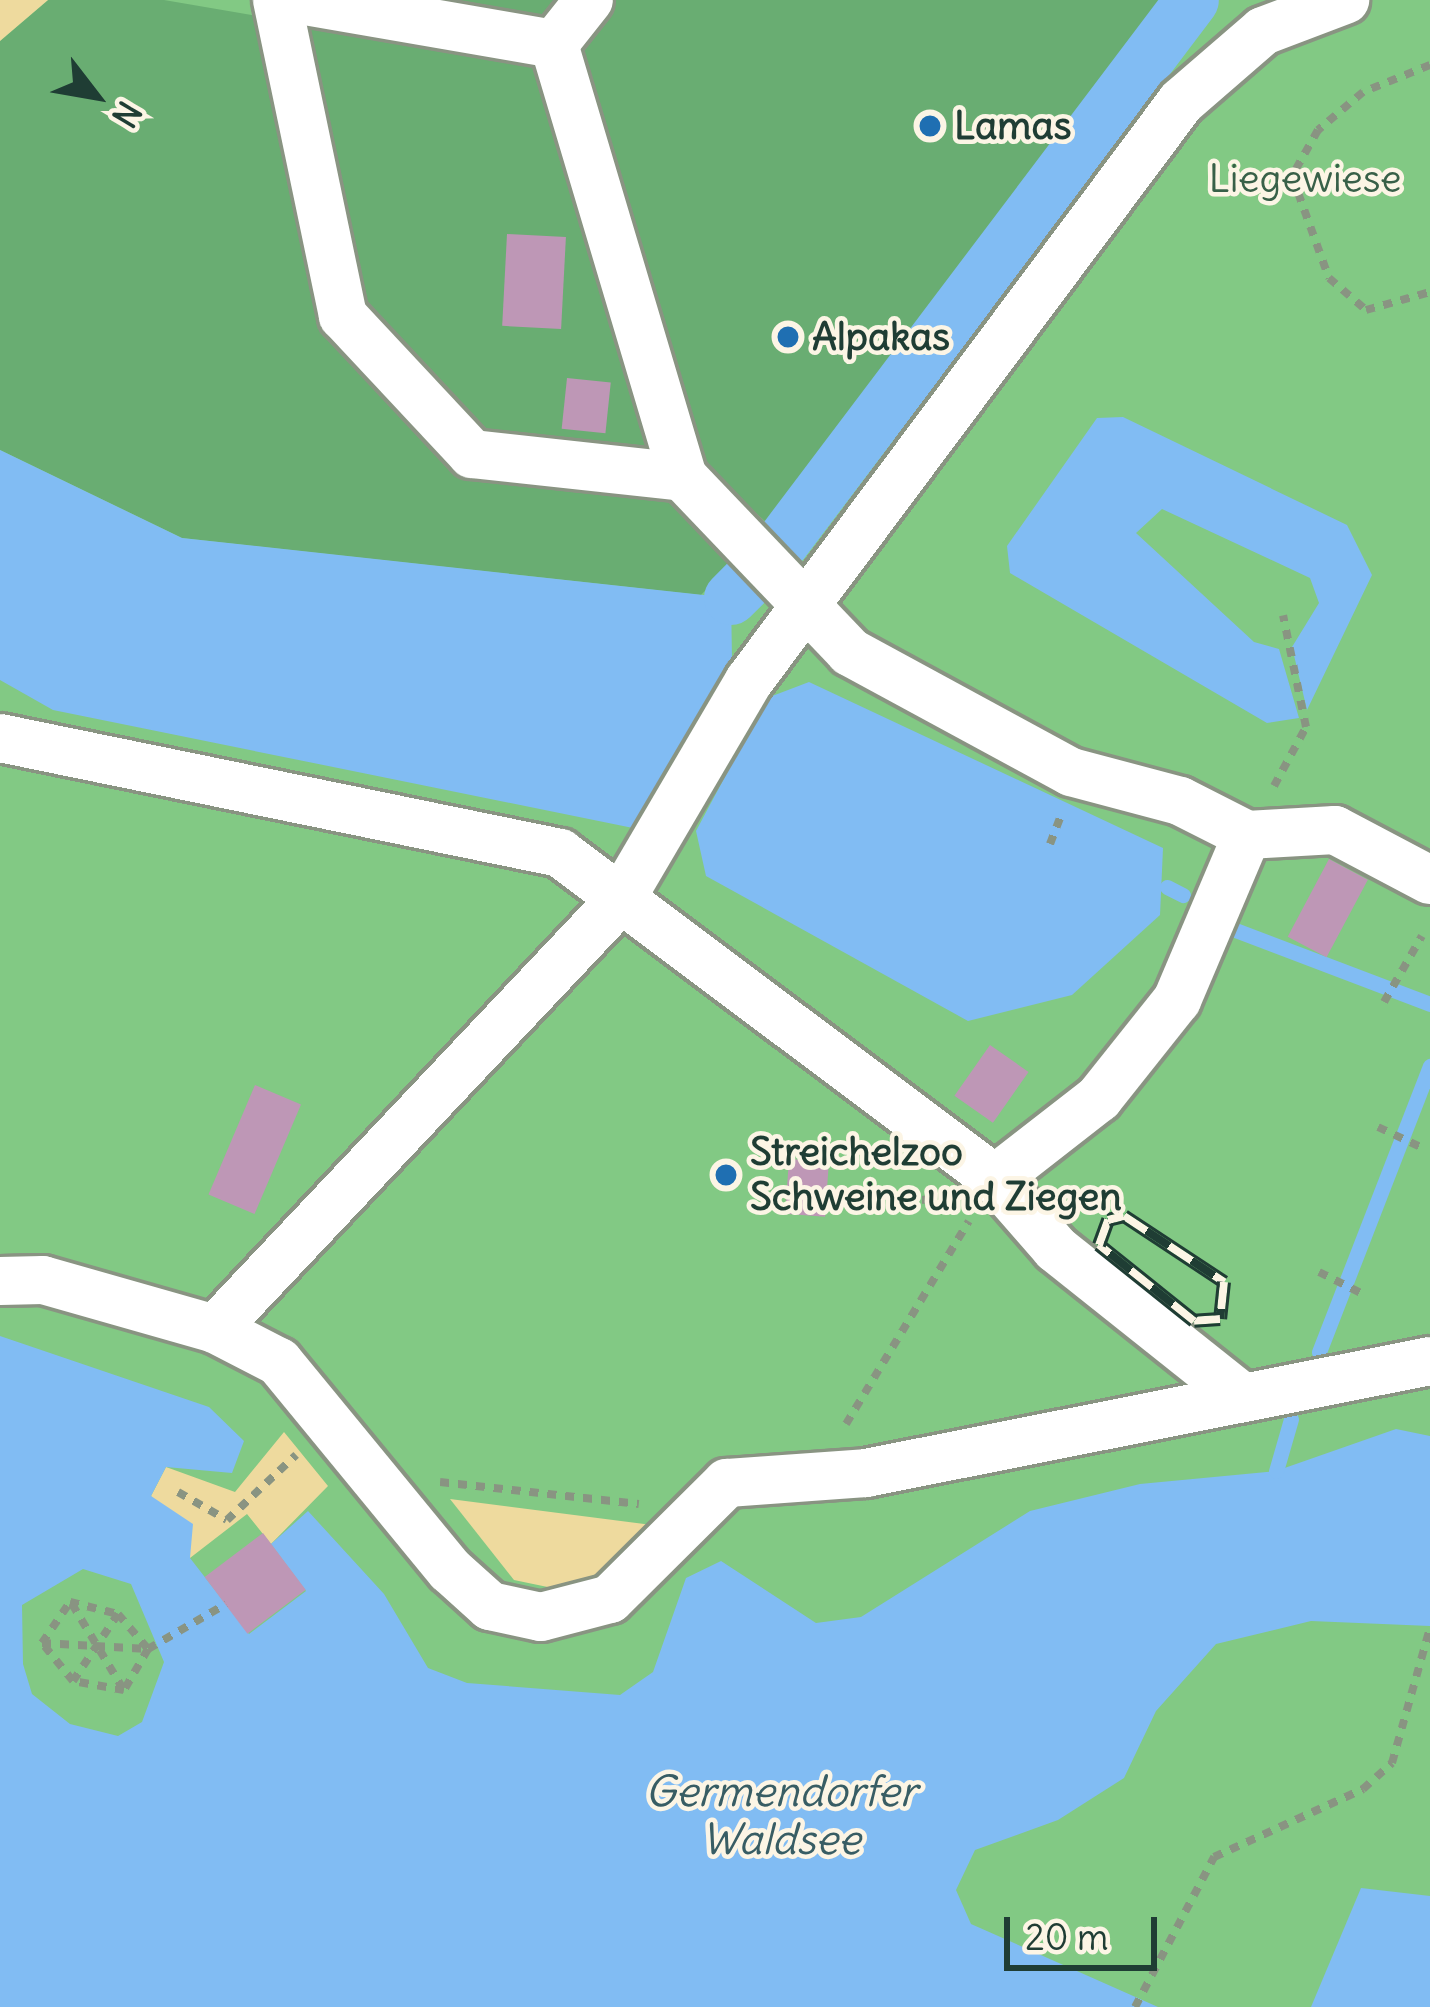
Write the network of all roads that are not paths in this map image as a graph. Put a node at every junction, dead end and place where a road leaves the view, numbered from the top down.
1 (277, 0) edge
2 (299, 0) edge
3 (589, 0) edge
4 (1345, 0) edge
5 (554, 44) junction
6 (683, 477) junction
7 (804, 604) junction
8 (0, 738) edge
9 (1247, 835) junction
10 (1430, 880) edge
11 (621, 899) junction
12 (994, 1179) junction
13 (0, 1281) edge
14 (215, 1329) junction
15 (1430, 1361) edge
16 (1242, 1397) junction

1 - 6 lane
2 - 5 lane
3 - 5 lane
4 - 7 lane
5 - 6 lane
6 - 7 lane
7 - 9 lane
7 - 11 lane
8 - 11 lane
9 - 10 lane
9 - 12 lane
11 - 12 lane
11 - 14 lane
12 - 16 lane
13 - 14 lane
14 - 16 lane
15 - 16 lane

